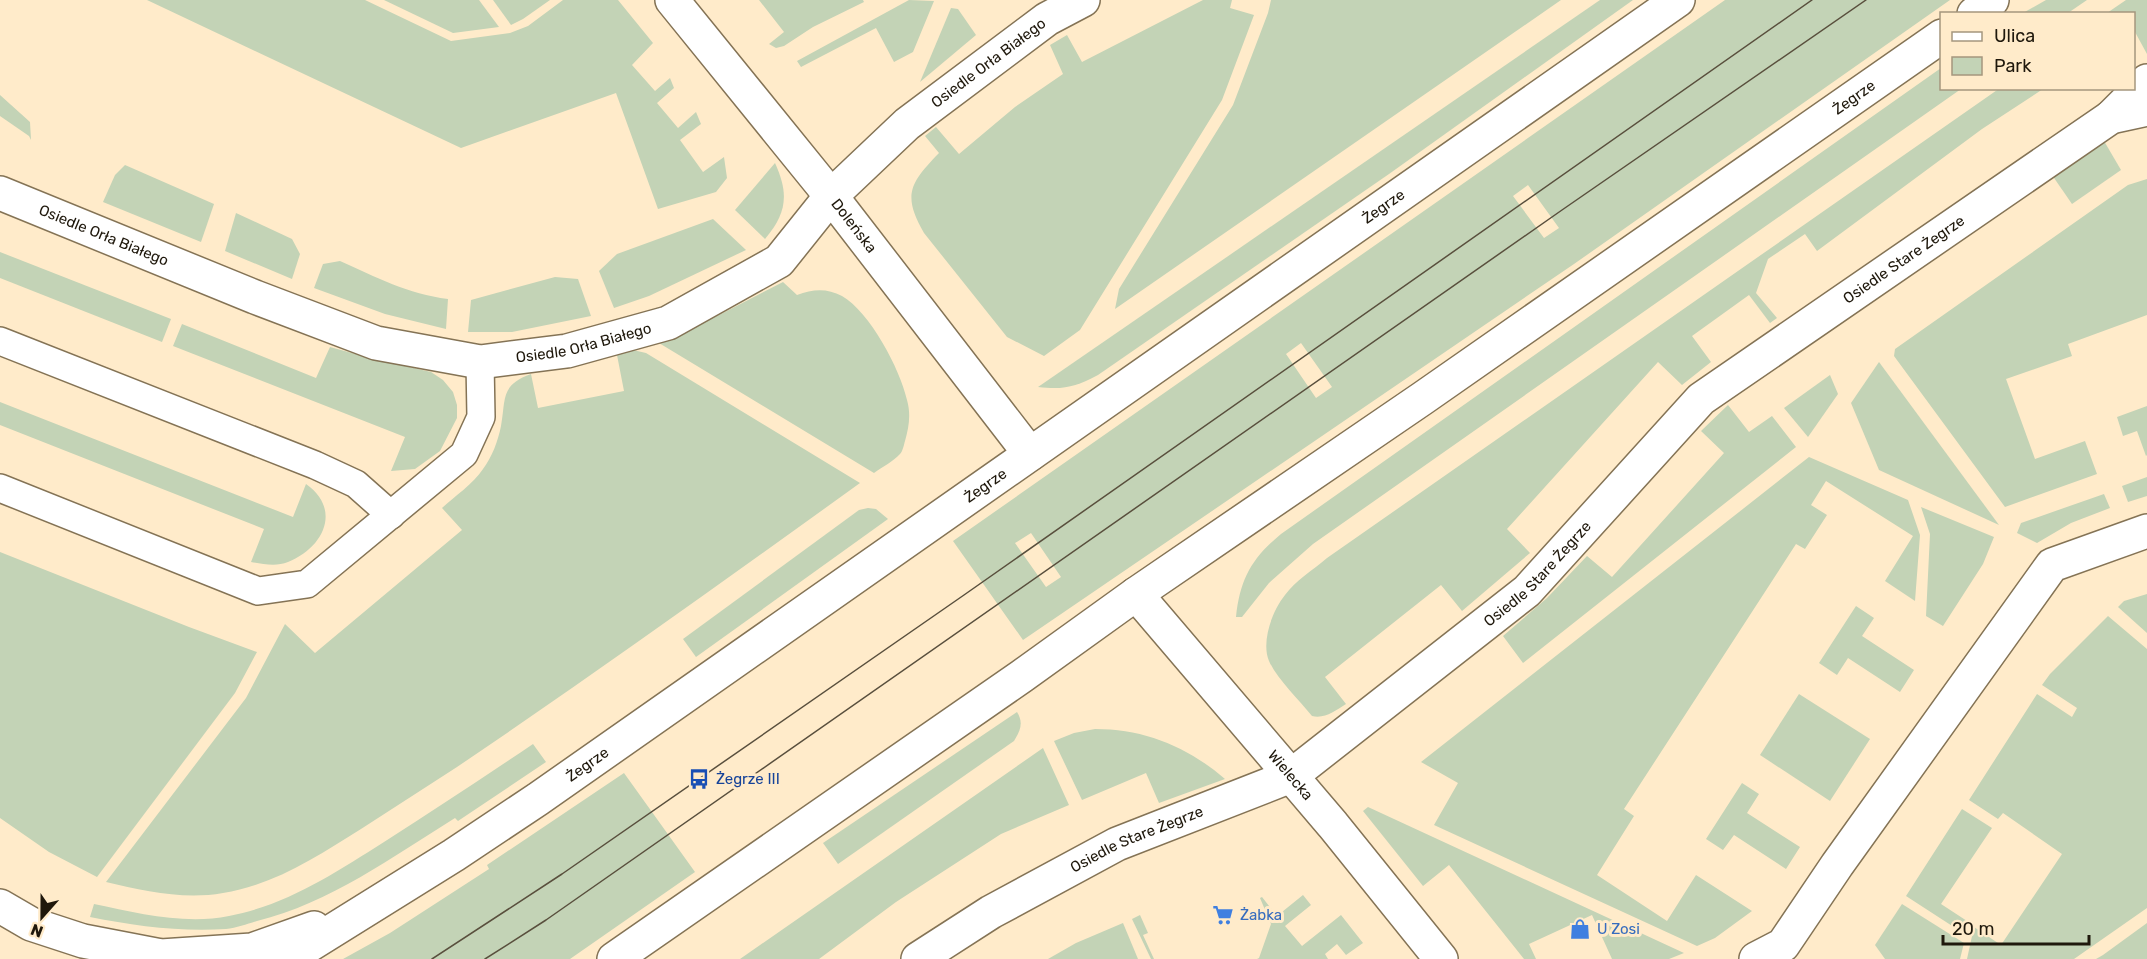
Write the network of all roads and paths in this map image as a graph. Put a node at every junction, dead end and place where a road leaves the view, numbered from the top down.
1 (672, 0) edge
2 (1083, 0) edge
3 (1678, 0) edge
4 (1992, 0) edge
5 (1977, 12) edge
6 (1940, 37) edge
7 (2147, 81) edge
8 (2147, 109) edge
9 (2110, 117) junction
10 (0, 193) edge
11 (831, 196) junction
12 (0, 341) edge
13 (480, 362) junction
14 (1030, 454) junction
15 (0, 488) edge
16 (392, 515) junction
17 (2147, 531) edge
18 (1136, 594) junction
19 (1292, 776) junction
20 (0, 906) edge
21 (372, 907) junction
22 (1778, 954) edge
23 (287, 959) edge
24 (614, 959) edge
25 (918, 959) edge
26 (1441, 959) edge

1 - 11 street, Doleńska
2 - 11 street, Osiedle Orła Białego
3 - 14 street, Żegrze
4 - 5 street
6 - 18 street, Żegrze
7 - 9 street, Osiedle Stare Żegrze
8 - 9 street, Osiedle Stare Żegrze
9 - 19 street, Osiedle Stare Żegrze
10 - 13 street, Osiedle Orła Białego
11 - 13 street, Osiedle Orła Białego
11 - 14 street, Doleńska
12 - 16 lane
13 - 16 lane
14 - 21 street, Żegrze
15 - 16 lane
17 - 22 street
18 - 19 street, Wielecka
18 - 24 street, Żegrze
19 - 25 street, Osiedle Stare Żegrze
19 - 26 street, Wielecka
20 - 21 street
21 - 23 street, Żegrze

